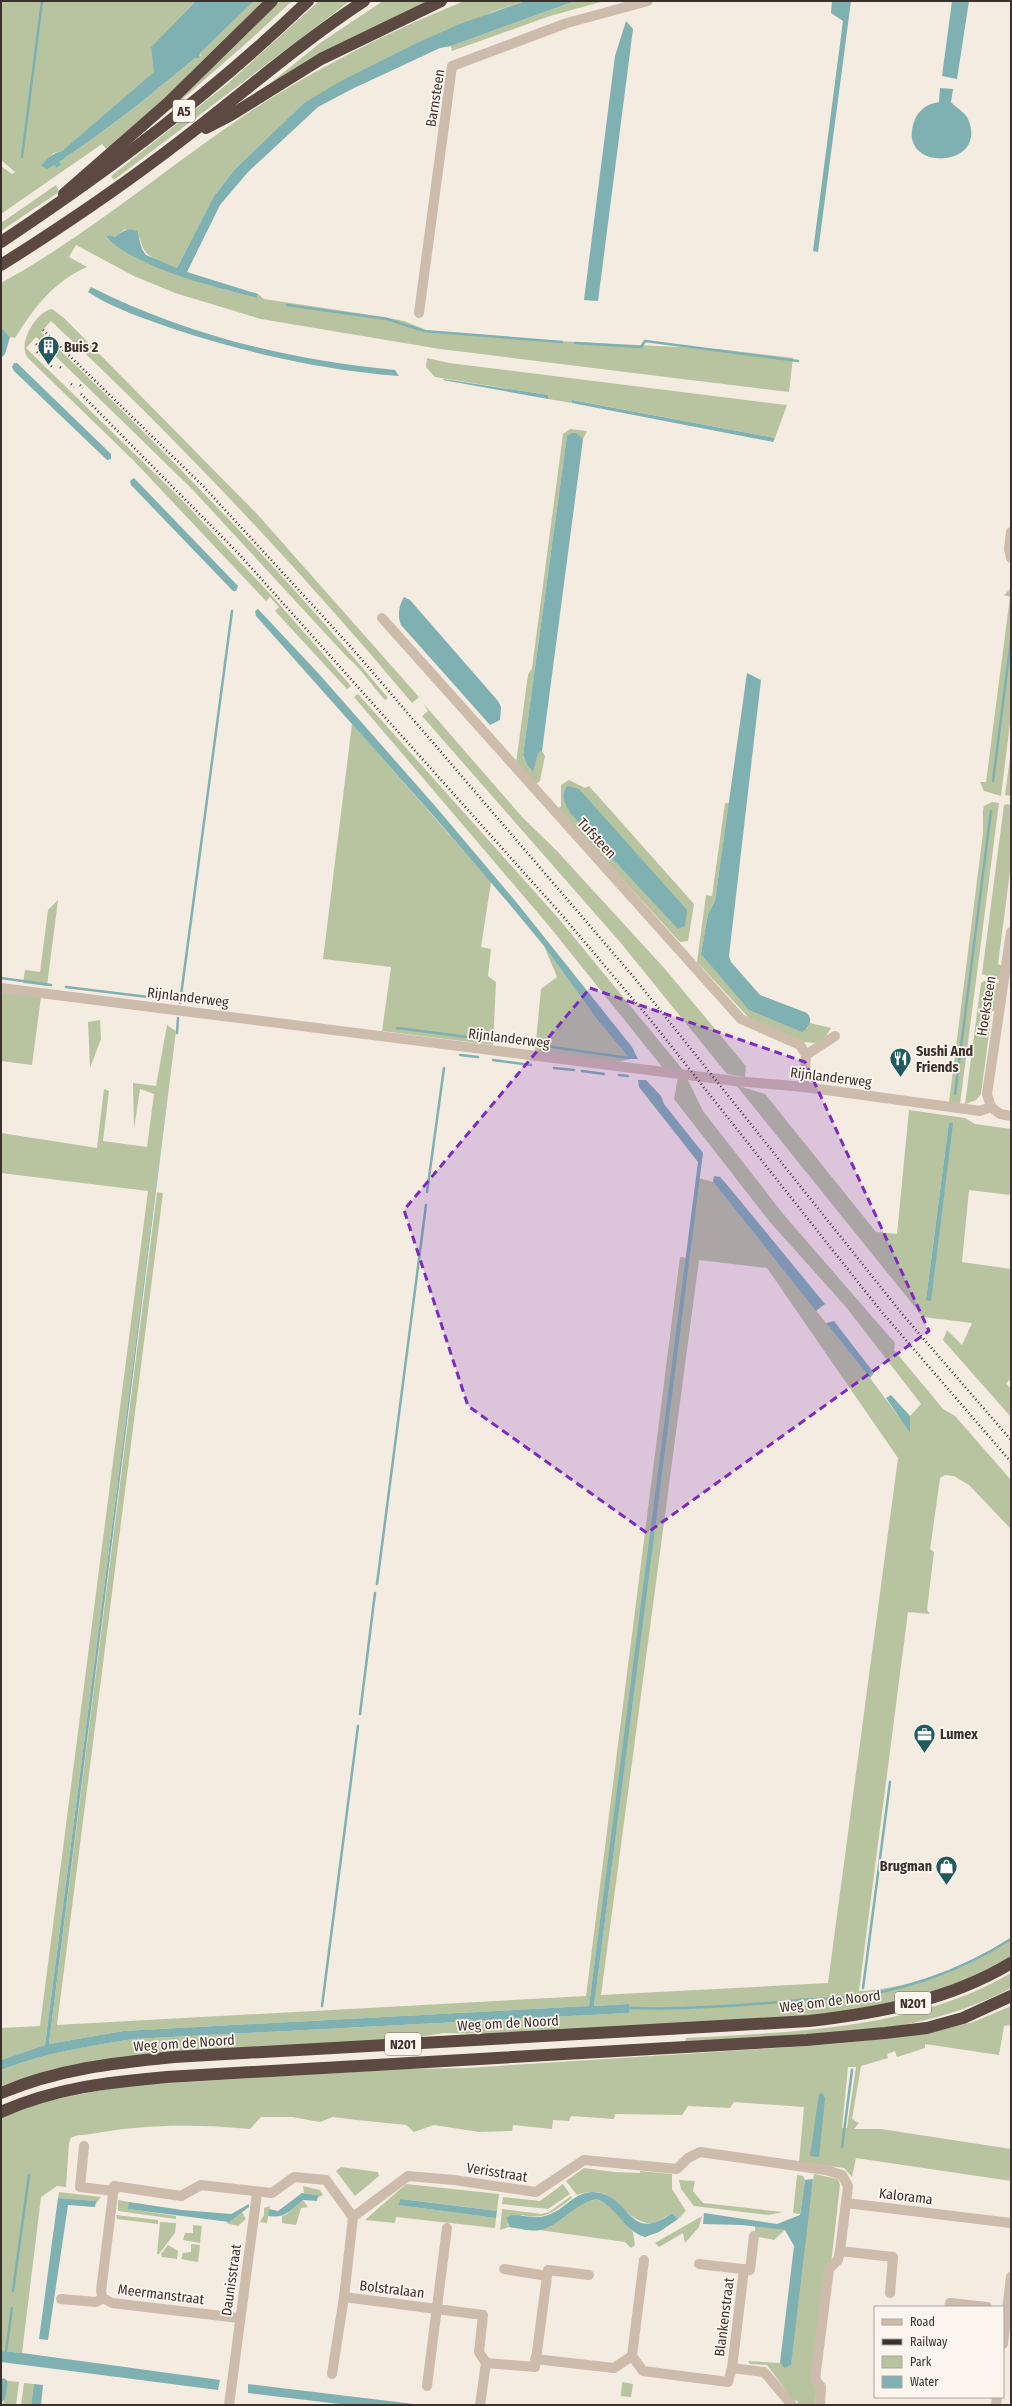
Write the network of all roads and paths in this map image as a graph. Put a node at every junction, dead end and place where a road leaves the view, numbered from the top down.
1 (272, 1) edge
2 (308, 1) edge
3 (364, 1) edge
4 (441, 1) edge
5 (648, 1) edge
6 (182, 140) junction
7 (50, 209) junction
8 (1, 242) edge
9 (1, 265) edge
10 (419, 313) dead end
11 (1011, 532) edge
12 (1011, 558) edge
13 (382, 618) dead end
14 (1011, 932) edge
15 (1007, 986) edge
16 (1, 988) edge
17 (835, 1036) dead end
18 (806, 1055) junction
19 (804, 1087) junction
20 (991, 1107) junction
21 (1011, 1116) edge
22 (1011, 1963) edge
23 (1011, 1996) edge
24 (1, 2093) edge
25 (1, 2112) edge
26 (84, 2146) dead end
27 (114, 2191) junction
28 (257, 2193) junction
29 (846, 2203) junction
30 (353, 2217) junction
31 (1011, 2223) edge
32 (447, 2228) dead end
33 (754, 2236) dead end
34 (840, 2250) junction
35 (644, 2260) dead end
36 (699, 2264) dead end
37 (504, 2269) dead end
38 (744, 2269) junction
39 (589, 2275) dead end
40 (547, 2276) junction
41 (1011, 2277) edge
42 (890, 2293) dead end
43 (344, 2297) junction
44 (103, 2298) junction
45 (61, 2299) dead end
46 (949, 2306) edge
47 (978, 2306) edge
48 (437, 2309) junction
49 (1005, 2309) edge
50 (240, 2318) junction
51 (1004, 2326) edge
52 (632, 2356) junction
53 (535, 2359) junction
54 (486, 2364) junction
55 (732, 2368) junction
56 (332, 2374) dead end
57 (427, 2386) dead end
58 (229, 2405) edge
59 (480, 2405) edge
60 (792, 2405) edge
61 (820, 2405) edge

1 - 7 highway
2 - 7 highway, A5
3 - 6 highway, A5
4 - 6 highway, A5
5 - 10 street, Barnsteen
6 - 9 highway, A5
7 - 8 highway, A5
11 - 12 street
13 - 18 street, Tufsteen
14 - 15 street, Hoeksteen
15 - 20 street, Hoeksteen
16 - 19 street, Rijnlanderweg
17 - 18 street
18 - 19 street
19 - 20 street, Rijnlanderweg
20 - 21 street
22 - 24 highway, Weg om de Noord / N201
23 - 25 highway, N201
26 - 27 street
27 - 28 street
27 - 44 street, Meermanstraat
28 - 30 street
28 - 50 street, Daunisstraat
29 - 30 street, Verisstraat
29 - 31 street, Kalorama
29 - 34 street
30 - 43 street, Bolstralaan
32 - 48 street, Bolstralaan
33 - 38 street, Blankenstraat
34 - 42 street
34 - 61 street
35 - 52 street
36 - 38 street, Blankenstraat
37 - 40 street
38 - 55 street, Blankenstraat
39 - 40 street
40 - 53 street
41 - 49 street
43 - 48 street, Bolstralaan
43 - 56 street, Bolstralaan
44 - 45 street, Meermanstraat
44 - 50 street, Meermanstraat
46 - 47 street
48 - 54 street, Bolstralaan
48 - 57 street, Bolstralaan
49 - 51 street
50 - 58 street, Daunisstraat
52 - 53 street
52 - 55 street, Blankenstraat
53 - 54 street
54 - 59 street
55 - 60 street, Blankenstraat

